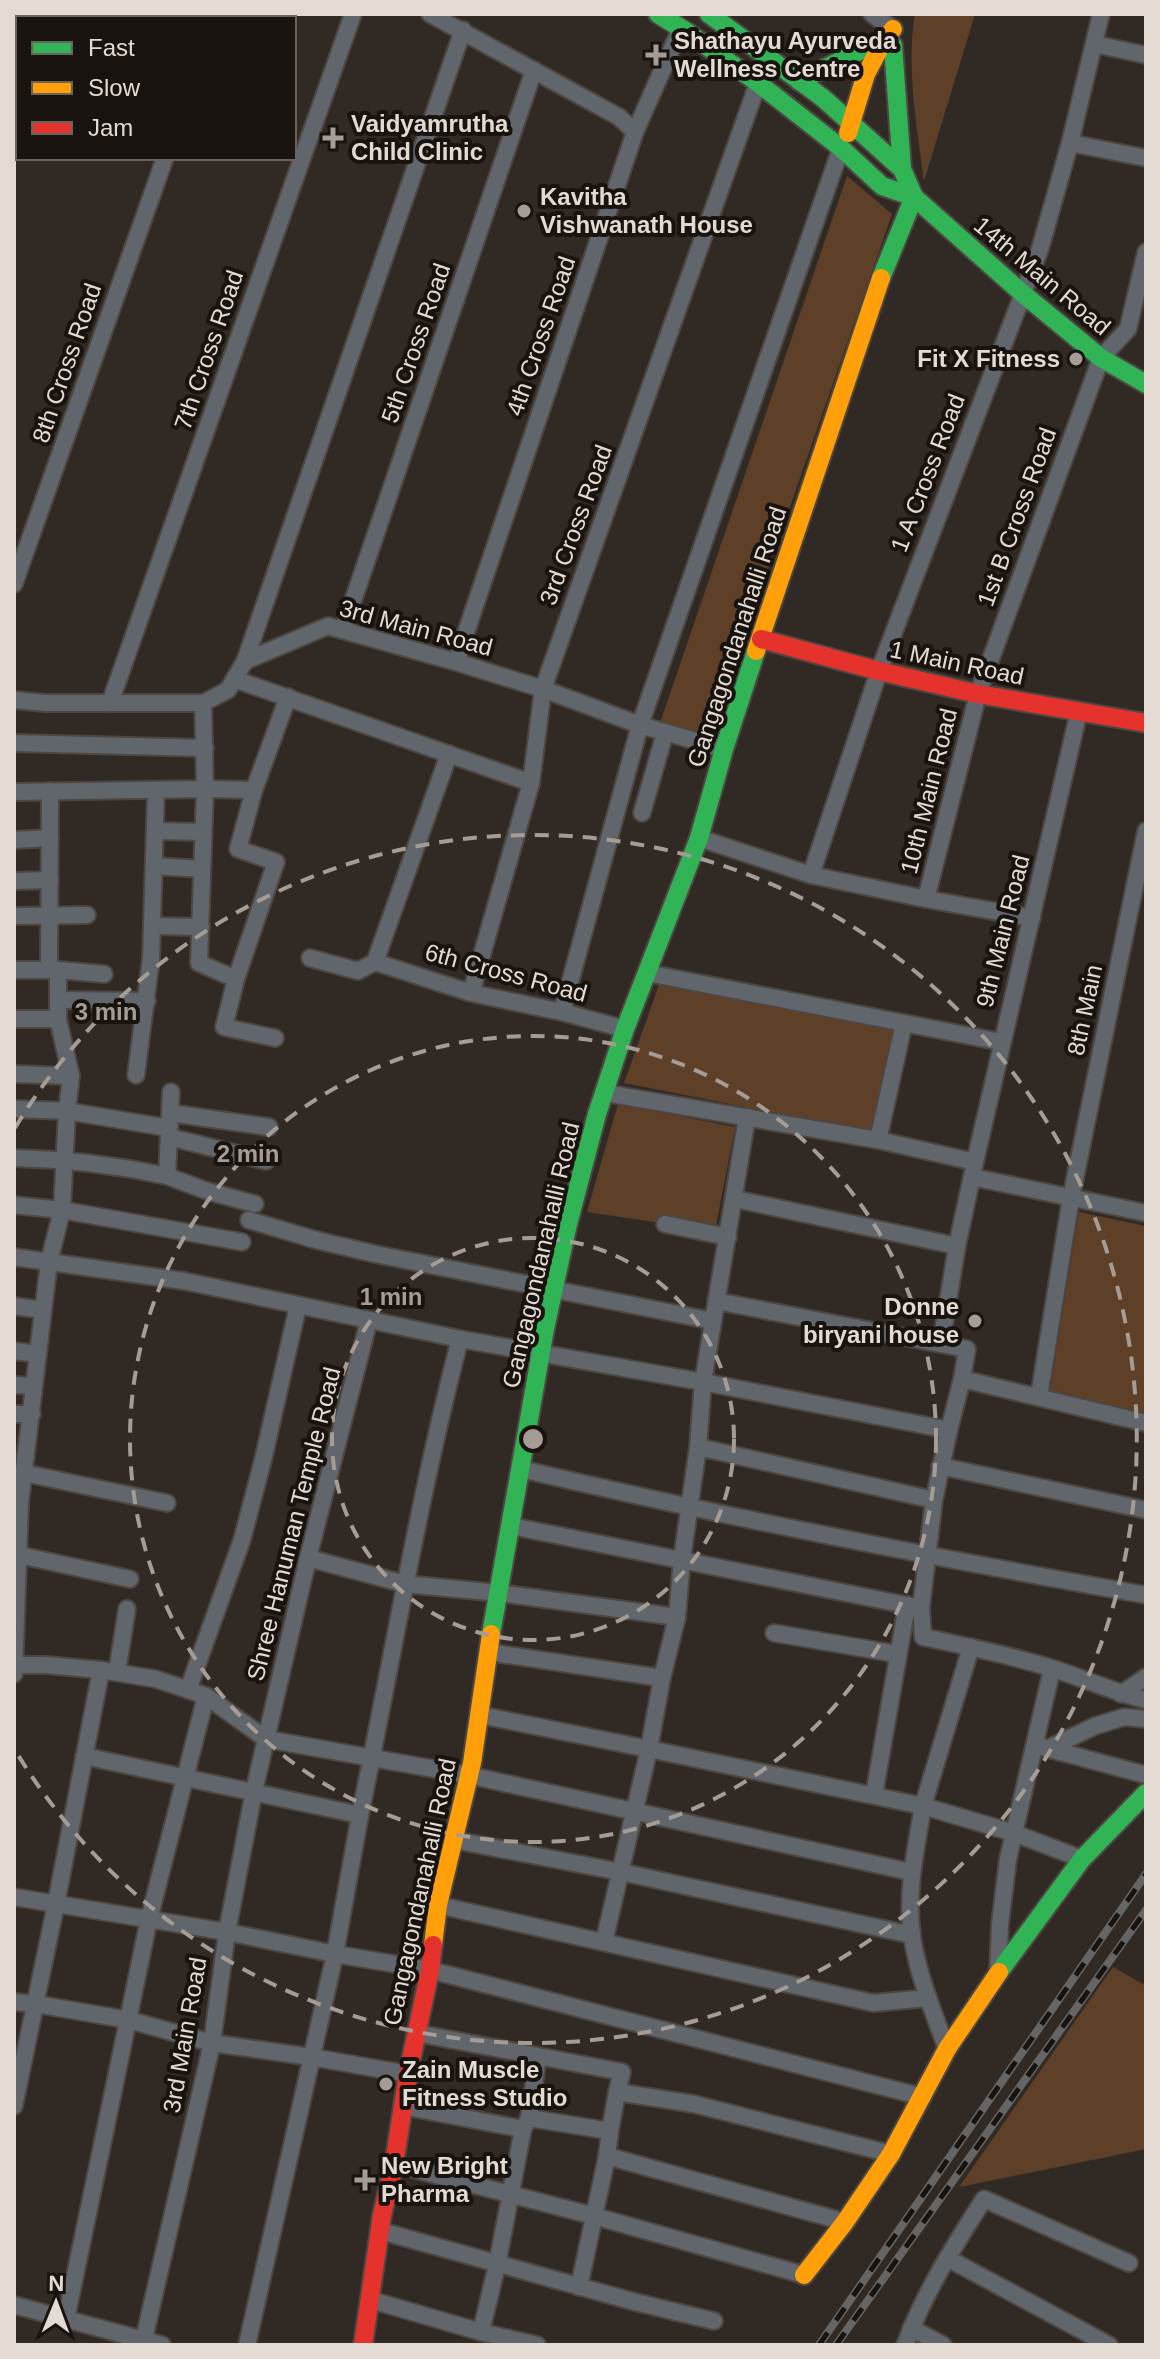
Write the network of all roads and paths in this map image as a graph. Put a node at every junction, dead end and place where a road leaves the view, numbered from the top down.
1 (353, 14) edge
2 (430, 14) edge
3 (658, 14) edge
4 (709, 14) edge
5 (872, 14) edge
6 (1101, 14) edge
7 (681, 28) junction
8 (463, 30) junction
9 (892, 32) edge
10 (1094, 44) junction
11 (1146, 55) edge
12 (534, 70) junction
13 (799, 81) junction
14 (758, 83) junction
15 (853, 123) junction
16 (635, 132) junction
17 (1070, 143) junction
18 (841, 148) junction
19 (1146, 158) edge
20 (164, 160) edge
21 (902, 169) junction
22 (914, 197) junction
23 (1146, 252) edge
24 (1022, 293) junction
25 (1101, 358) junction
26 (1146, 384) edge
27 (14, 584) edge
28 (343, 630) junction
29 (761, 639) junction
30 (245, 661) junction
31 (456, 662) junction
32 (879, 671) junction
33 (234, 679) junction
34 (543, 689) junction
35 (978, 694) junction
36 (288, 697) junction
37 (14, 700) edge
38 (110, 703) junction
39 (203, 703) junction
40 (1079, 711) junction
41 (1146, 723) edge
42 (640, 725) junction
43 (665, 733) junction
44 (14, 743) edge
45 (205, 748) junction
46 (724, 749) junction
47 (449, 754) junction
48 (531, 783) junction
49 (205, 789) junction
50 (156, 790) junction
51 (254, 790) junction
52 (50, 791) junction
53 (14, 792) edge
54 (642, 813) dead end
55 (156, 831) junction
56 (1146, 831) edge
57 (203, 832) junction
58 (50, 838) junction
59 (699, 838) junction
60 (14, 840) edge
61 (154, 866) junction
62 (202, 869) junction
63 (811, 875) junction
64 (50, 880) junction
65 (14, 881) edge
66 (926, 899) junction
67 (47, 915) junction
68 (87, 915) dead end
69 (14, 916) edge
70 (1032, 918) junction
71 (153, 926) junction
72 (201, 927) junction
73 (310, 958) dead end
74 (375, 962) junction
75 (14, 970) edge
76 (53, 970) junction
77 (647, 973) junction
78 (104, 974) dead end
79 (236, 979) junction
80 (471, 993) junction
81 (58, 1000) junction
82 (147, 1001) junction
83 (562, 1012) junction
84 (14, 1019) edge
85 (58, 1019) junction
86 (904, 1023) junction
87 (625, 1029) junction
88 (275, 1038) dead end
89 (1001, 1042) junction
90 (14, 1074) edge
91 (136, 1075) dead end
92 (71, 1076) junction
93 (171, 1092) dead end
94 (605, 1093) junction
95 (14, 1109) edge
96 (67, 1111) junction
97 (747, 1117) junction
98 (169, 1126) junction
99 (269, 1127) dead end
100 (878, 1140) junction
101 (14, 1158) edge
102 (64, 1159) junction
103 (266, 1161) dead end
104 (973, 1169) junction
105 (167, 1176) junction
106 (1071, 1198) junction
107 (735, 1199) junction
108 (14, 1205) edge
109 (62, 1210) junction
110 (1146, 1213) edge
111 (665, 1224) dead end
112 (728, 1237) junction
113 (242, 1242) dead end
114 (957, 1246) junction
115 (14, 1257) edge
116 (49, 1262) junction
117 (554, 1288) junction
118 (716, 1301) junction
119 (14, 1306) edge
120 (298, 1306) junction
121 (43, 1310) junction
122 (369, 1320) junction
123 (713, 1321) junction
124 (460, 1339) junction
125 (941, 1344) junction
126 (14, 1351) edge
127 (38, 1354) junction
128 (541, 1354) junction
129 (962, 1379) junction
130 (703, 1382) junction
131 (14, 1385) edge
132 (33, 1386) junction
133 (1039, 1397) junction
134 (14, 1414) edge
135 (32, 1414) junction
136 (1146, 1423) edge
137 (949, 1430) junction
138 (698, 1447) junction
139 (20, 1455) edge
140 (940, 1466) junction
141 (521, 1469) junction
142 (24, 1473) junction
143 (934, 1500) junction
144 (17, 1503) edge
145 (167, 1503) dead end
146 (688, 1508) junction
147 (1146, 1510) edge
148 (511, 1526) junction
149 (19, 1555) junction
150 (928, 1557) junction
151 (308, 1558) junction
152 (682, 1559) junction
153 (130, 1579) dead end
154 (405, 1584) junction
155 (16, 1585) edge
156 (499, 1593) junction
157 (1146, 1595) edge
158 (914, 1606) junction
159 (127, 1609) dead end
160 (677, 1617) junction
161 (14, 1631) edge
162 (774, 1633) dead end
163 (971, 1647) junction
164 (488, 1652) junction
165 (897, 1654) junction
166 (14, 1666) edge
167 (1052, 1669) junction
168 (109, 1671) junction
169 (14, 1674) edge
170 (1146, 1677) edge
171 (662, 1678) junction
172 (188, 1690) junction
173 (1121, 1694) junction
174 (206, 1696) junction
175 (1146, 1700) edge
176 (480, 1715) junction
177 (1146, 1719) edge
178 (266, 1739) junction
179 (1041, 1747) junction
180 (649, 1749) junction
181 (84, 1756) junction
182 (372, 1759) junction
183 (468, 1775) junction
184 (1146, 1775) edge
185 (186, 1778) junction
186 (254, 1791) junction
187 (1146, 1793) edge
188 (874, 1795) junction
189 (923, 1806) junction
190 (636, 1811) junction
191 (360, 1815) junction
192 (1014, 1833) junction
193 (454, 1840) junction
194 (1082, 1859) junction
195 (621, 1872) junction
196 (911, 1872) junction
197 (14, 1897) edge
198 (56, 1904) junction
199 (438, 1905) junction
200 (149, 1919) junction
201 (227, 1932) junction
202 (912, 1935) junction
203 (604, 1942) junction
204 (335, 1954) junction
205 (430, 1970) junction
206 (998, 1974) junction
207 (928, 1998) junction
208 (14, 2002) edge
209 (36, 2004) junction
210 (129, 2020) junction
211 (416, 2033) junction
212 (212, 2043) junction
213 (947, 2049) junction
214 (311, 2057) junction
215 (538, 2057) junction
216 (408, 2074) junction
217 (617, 2092) junction
218 (923, 2097) junction
219 (14, 2106) edge
220 (402, 2106) junction
221 (526, 2123) junction
222 (610, 2131) junction
223 (891, 2154) junction
224 (607, 2156) junction
225 (394, 2164) junction
226 (510, 2195) junction
227 (594, 2216) junction
228 (845, 2222) junction
229 (381, 2231) junction
230 (947, 2258) junction
231 (1129, 2263) dead end
232 (497, 2265) junction
233 (804, 2275) joint
234 (579, 2287) junction
235 (371, 2300) junction
236 (14, 2305) edge
237 (66, 2319) junction
238 (714, 2321) dead end
239 (911, 2328) junction
240 (481, 2332) junction
241 (144, 2339) junction
242 (162, 2345) edge
243 (247, 2345) edge
244 (363, 2345) edge
245 (537, 2345) edge
246 (905, 2345) edge
247 (943, 2345) edge
248 (1109, 2345) edge

1 - 38 street, 7th Cross Road
2 - 8 street
3 - 7 main road
4 - 13 main road
5 - 9 street
6 - 10 street, 1 A Cross Road
7 - 14 main road
7 - 16 street, 4th Cross Road
8 - 12 street
8 - 30 street
9 - 13 main road
9 - 15 main road
9 - 21 main road
10 - 11 street
10 - 17 street, 1 A Cross Road
12 - 16 street
12 - 28 street, 5th Cross Road
13 - 15 main road
14 - 18 main road
14 - 34 street, 3rd Cross Road
15 - 18 main road
15 - 21 main road
16 - 31 street, 4th Cross Road
17 - 19 street
17 - 24 street, 1 A Cross Road
18 - 22 main road
18 - 42 street
20 - 27 street, 8th Cross Road
21 - 22 main road
22 - 24 main road, 14th Main Road
22 - 29 main road, Gangagondanahalli Road
23 - 25 street
24 - 25 main road, 14th Main Road
24 - 32 street, 1 A Cross Road
25 - 26 main road, 14th Main Road
25 - 35 street, 1st B Cross Road
28 - 30 street, 3rd Main Road
28 - 31 street, 3rd Main Road
29 - 32 main road, 1 Main Road
29 - 46 main road, Gangagondanahalli Road
30 - 33 street
31 - 34 street, 3rd Main Road
32 - 35 main road, 1 Main Road
32 - 63 street, 1 A Cross Road
33 - 36 street
33 - 39 street
34 - 42 street, 3rd Main Road
34 - 48 street, 3rd Cross Road
35 - 40 main road, 1 Main Road
35 - 66 street, 10th Main Road
36 - 47 street
36 - 51 street
37 - 38 street
38 - 39 street
39 - 45 street
40 - 41 main road, 1 Main Road
40 - 70 street, 9th Main Road
42 - 43 street, 3rd Main Road
42 - 83 street
43 - 46 street, 3rd Main Road
43 - 54 street
44 - 45 street
45 - 49 street
46 - 59 main road, Gangagondanahalli Road
47 - 48 street
47 - 74 street
48 - 80 street, 3rd Cross Road
49 - 50 street
49 - 51 street
49 - 57 street
50 - 52 street
50 - 55 street
51 - 79 street
52 - 53 street
52 - 58 street
55 - 57 street
55 - 61 street
56 - 106 street, 8th Main
57 - 62 street
58 - 60 street
58 - 64 street
59 - 63 street
59 - 77 main road, Gangagondanahalli Road
61 - 62 street
61 - 71 street
62 - 72 street
63 - 66 street
64 - 65 street
64 - 67 street
66 - 70 street
67 - 68 street
67 - 69 street
67 - 76 street
70 - 89 street, 9th Main Road
71 - 72 street
71 - 82 street
72 - 79 street
73 - 74 street
74 - 80 street, 6th Cross Road
75 - 76 street
76 - 78 street
76 - 81 street
77 - 86 street
77 - 87 main road, Gangagondanahalli Road
79 - 88 street
80 - 83 street, 6th Cross Road
81 - 82 street
81 - 85 street
82 - 91 street
83 - 87 street, 6th Cross Road
84 - 85 street
85 - 92 street
86 - 89 street
86 - 100 street
87 - 94 main road, Gangagondanahalli Road
89 - 104 street, 9th Main Road
90 - 92 street
92 - 96 street
93 - 98 street
94 - 97 street
94 - 117 main road, Gangagondanahalli Road
95 - 96 street
96 - 98 street
96 - 102 street
97 - 100 street
97 - 107 street
98 - 99 street
98 - 103 street
98 - 105 street
100 - 104 street
101 - 102 street
102 - 105 street
102 - 109 street
104 - 106 street
104 - 114 street, 9th Main Road
105 - 117 street
106 - 110 street
106 - 133 street, 8th Main
107 - 112 street
107 - 114 street
108 - 109 street
109 - 113 street
109 - 116 street
111 - 112 street
112 - 118 street
114 - 125 street, 9th Main Road
115 - 116 street
116 - 120 street
116 - 121 street
117 - 123 street
117 - 128 main road, Gangagondanahalli Road
118 - 123 street
118 - 125 street
119 - 121 street
120 - 122 street
120 - 172 street
121 - 127 street
122 - 124 street
122 - 151 street, Shree Hanuman Temple Road
123 - 130 street
124 - 128 street
124 - 154 street
125 - 129 street
126 - 127 street
127 - 132 street
128 - 130 street
128 - 141 main road, Gangagondanahalli Road
129 - 133 street
129 - 137 street
130 - 137 street
130 - 138 street
131 - 132 street
132 - 135 street
133 - 136 street
134 - 135 street
135 - 139 street
137 - 140 street
138 - 143 street
138 - 146 street
139 - 142 street
140 - 143 street
140 - 147 street
141 - 146 street
141 - 148 main road, Gangagondanahalli Road
142 - 144 street
142 - 145 street
143 - 150 street
144 - 149 street
146 - 150 street
146 - 152 street
148 - 152 street
148 - 156 main road, Gangagondanahalli Road
149 - 153 street
149 - 155 street
150 - 157 street
150 - 158 street
151 - 154 street
151 - 178 street, Shree Hanuman Temple Road
152 - 158 street
152 - 160 street
154 - 156 street
154 - 182 street
155 - 161 street
156 - 160 street
156 - 164 main road, Gangagondanahalli Road
158 - 163 street
158 - 165 street
159 - 168 street
160 - 171 street
161 - 166 street
162 - 165 street
163 - 167 street
163 - 189 street
164 - 171 street
164 - 176 main road, Gangagondanahalli Road
165 - 188 street
166 - 168 street
166 - 169 street
167 - 173 street
167 - 179 street
168 - 172 street
168 - 181 street
170 - 173 street
171 - 180 street
172 - 174 street
173 - 175 street
174 - 178 street
174 - 185 street
176 - 180 street
176 - 183 main road, Gangagondanahalli Road
177 - 179 street
178 - 182 street
178 - 186 street, 3rd Main Road
179 - 184 street
179 - 192 street
180 - 188 street
180 - 190 street
181 - 185 street
181 - 198 street
182 - 183 street
182 - 191 street
183 - 190 street
183 - 193 main road, Gangagondanahalli Road
185 - 186 street
185 - 200 street
186 - 191 street
186 - 201 street, 3rd Main Road
187 - 194 main road
188 - 189 street
189 - 192 street
189 - 196 street
190 - 195 street
190 - 196 street
191 - 204 street
192 - 194 street
192 - 206 street
193 - 195 street
193 - 199 main road, Gangagondanahalli Road
194 - 206 main road
195 - 202 street
195 - 203 street
196 - 202 street
197 - 198 street
198 - 200 street
198 - 209 street
199 - 203 street
199 - 205 main road, Gangagondanahalli Road
200 - 201 street
200 - 210 street
201 - 204 street
201 - 212 street, 3rd Main Road
202 - 207 street
203 - 207 street
204 - 205 street
204 - 214 street
205 - 211 main road, Gangagondanahalli Road
205 - 218 street
206 - 213 main road
207 - 213 street
208 - 209 street
209 - 210 street
209 - 219 street
210 - 212 street
210 - 237 street
211 - 215 street
211 - 216 main road, Gangagondanahalli Road
212 - 214 street
212 - 241 street, 3rd Main Road
213 - 218 main road
214 - 216 street
214 - 243 street
215 - 217 street
215 - 221 street
216 - 220 main road, Gangagondanahalli Road
217 - 222 street
217 - 223 street
218 - 223 main road
220 - 221 street
220 - 225 main road, Gangagondanahalli Road
221 - 222 street
221 - 226 street
222 - 224 street
223 - 228 main road
224 - 227 street
224 - 228 street
225 - 226 street
225 - 229 main road, Gangagondanahalli Road
226 - 227 street
226 - 232 street
227 - 233 street
227 - 234 street
228 - 233 main road
229 - 232 street
229 - 235 main road, Gangagondanahalli Road
230 - 231 street
230 - 239 street
230 - 248 street
232 - 234 street
232 - 240 street
234 - 238 street
235 - 240 street
235 - 244 main road, Gangagondanahalli Road
236 - 237 street
237 - 241 street
239 - 246 street
239 - 247 street
240 - 245 street
241 - 242 street

